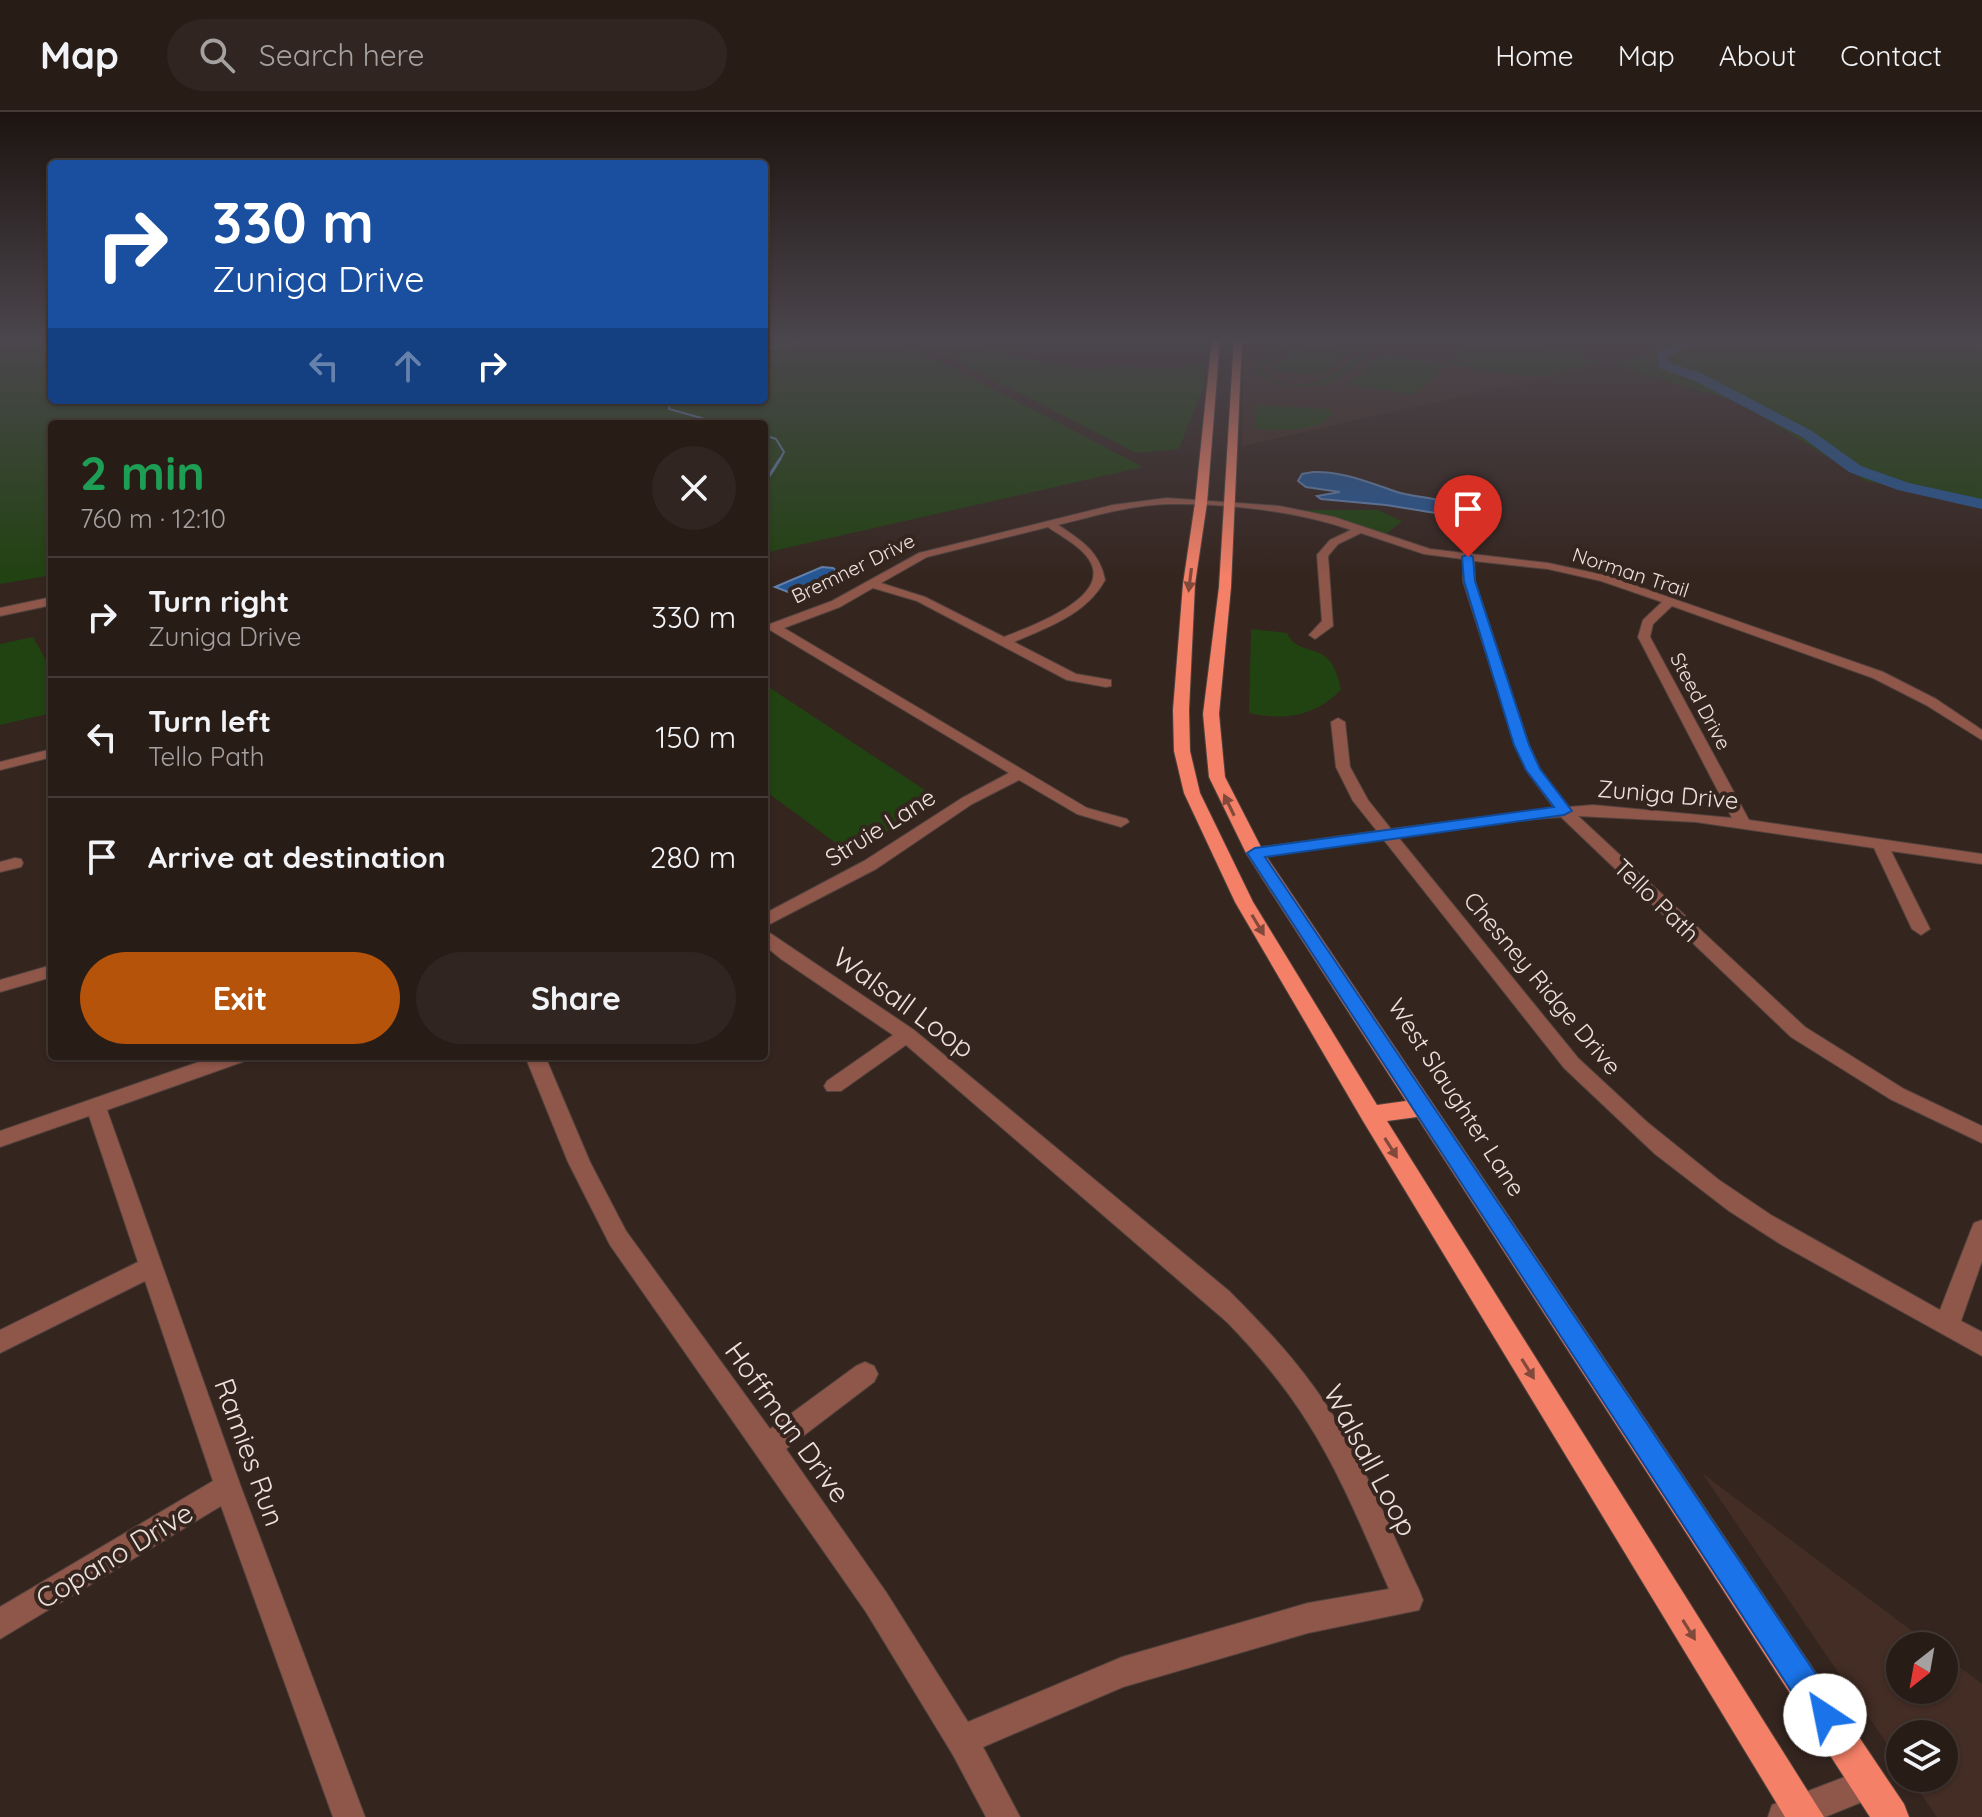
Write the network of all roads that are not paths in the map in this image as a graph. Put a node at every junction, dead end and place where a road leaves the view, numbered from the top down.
1 (1209, 419) edge
2 (1233, 419) edge
3 (1201, 503) junction
4 (1228, 505) junction
5 (1049, 523) junction
6 (1361, 529) junction
7 (1468, 557) junction
8 (871, 584) junction
9 (48, 602) edge
10 (1669, 602) junction
11 (0, 612) edge
12 (1315, 635) dead end
13 (1004, 642) junction
14 (1183, 679) junction
15 (1213, 682) junction
16 (1106, 683) dead end
17 (1338, 722) dead end
18 (1982, 736) edge
19 (48, 754) edge
20 (0, 766) edge
21 (1019, 774) junction
22 (1564, 811) junction
23 (1121, 822) dead end
24 (1743, 824) junction
25 (1387, 835) junction
26 (1880, 844) junction
27 (1255, 853) junction
28 (1982, 859) edge
29 (768, 919) edge
30 (1921, 929) dead end
31 (768, 938) edge
32 (48, 972) edge
33 (0, 986) edge
34 (907, 1035) junction
35 (227, 1060) edge
36 (537, 1060) edge
37 (834, 1086) dead end
38 (96, 1106) junction
39 (1423, 1107) junction
40 (1371, 1115) junction
41 (1982, 1135) edge
42 (0, 1139) edge
43 (1982, 1230) edge
44 (151, 1267) junction
45 (1947, 1325) junction
46 (0, 1342) edge
47 (1982, 1345) edge
48 (865, 1374) dead end
49 (767, 1447) junction
50 (228, 1487) junction
51 (0, 1624) edge
52 (964, 1739) junction
53 (1868, 1784) junction
54 (1797, 1815) edge
55 (349, 1817) edge
56 (1004, 1817) edge
57 (1891, 1817) edge

1 - 3 main road
2 - 4 main road, West Slaughter Lane
3 - 4 street, Norman Trail
3 - 5 street, Bremner Drive
3 -> 14 main road
4 - 6 street, Norman Trail
4 - 15 main road, West Slaughter Lane
5 - 8 street, Bremner Drive
5 - 13 street
6 - 7 street, Norman Trail
6 - 12 street
7 - 10 street, Norman Trail
7 - 22 street, Tello Path
8 - 13 street
8 - 21 street, Bremner Drive
9 - 11 street
10 - 18 street, Norman Trail
10 - 24 street, Steed Drive
13 - 16 street
14 - 15 main road
14 -> 40 main road
27 -> 15 main road, West Slaughter Lane
17 - 25 street, Chesney Ridge Drive
19 - 20 street
21 - 23 street, Bremner Drive
21 - 29 street, Struie Lane
22 - 24 street, Zuniga Drive
22 - 25 street, Zuniga Drive
22 - 41 street, Tello Path
24 - 26 street, Zuniga Drive
25 - 27 street, Zuniga Drive
25 - 45 street, Chesney Ridge Drive
26 - 28 street, Zuniga Drive
26 - 30 street
27 - 39 main road, West Slaughter Lane
31 - 34 street, Walsall Loop
32 - 33 street
34 - 37 street
34 - 52 street, Walsall Loop
35 - 38 street
36 - 49 street, Hoffman Drive
38 - 42 street
38 - 44 street, Ramies Run
39 - 40 main road
39 - 53 main road, West Slaughter Lane
40 -> 54 main road
43 - 45 street
44 - 46 street
44 - 50 street, Ramies Run
45 - 47 street, Chesney Ridge Drive
48 - 49 street
49 - 52 street, Hoffman Drive
50 - 51 street, Copano Drive
50 - 55 street, Ramies Run
52 - 56 street, Hoffman Drive
53 - 54 street
53 - 57 main road, West Slaughter Lane

